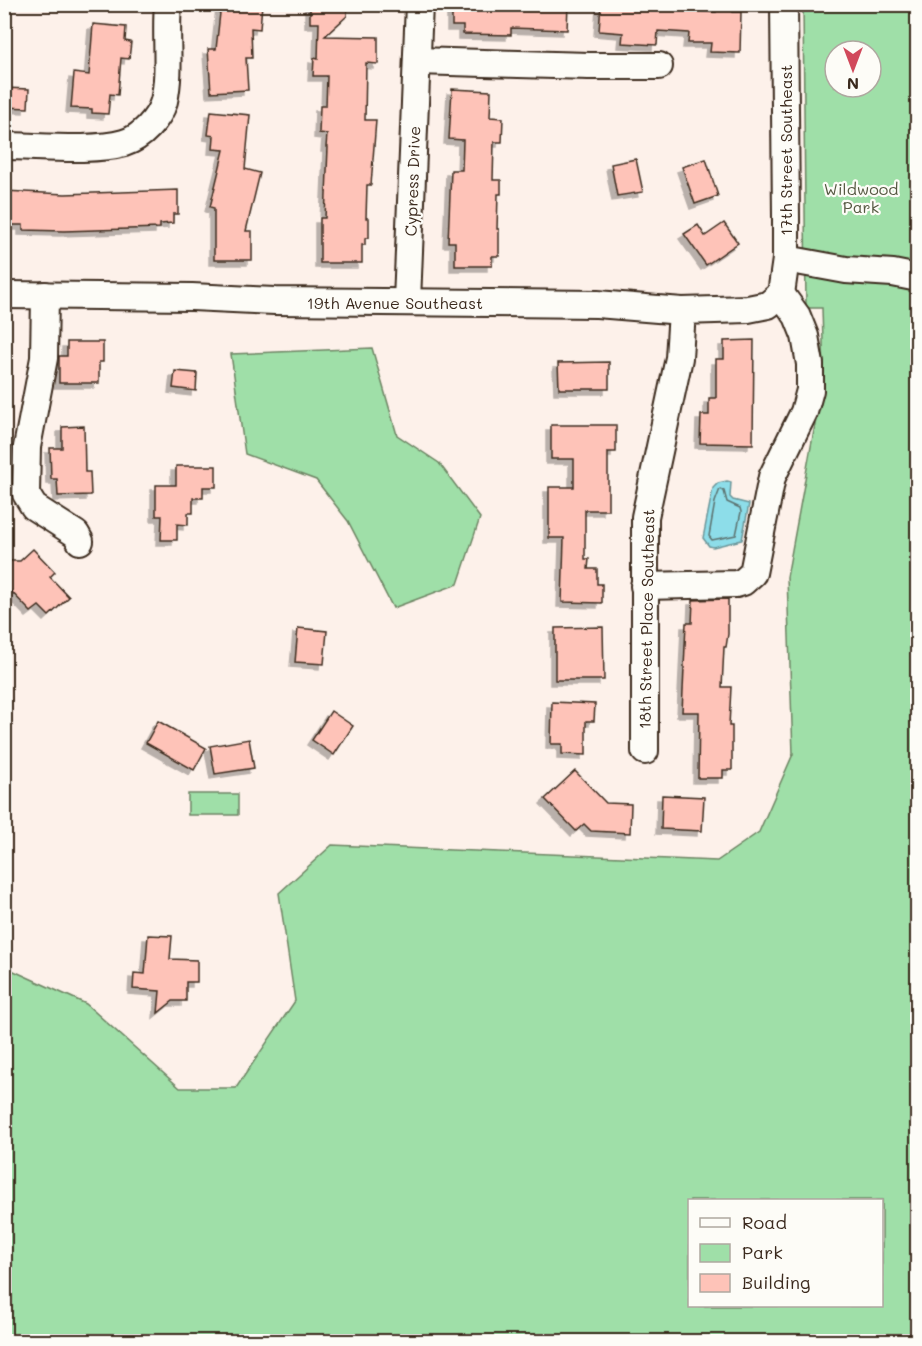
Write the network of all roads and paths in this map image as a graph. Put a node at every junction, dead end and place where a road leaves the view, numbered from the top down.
1 (168, 4) edge
2 (418, 4) edge
3 (784, 4) edge
4 (417, 61) junction
5 (659, 66) dead end
6 (4, 146) edge
7 (786, 259) junction
8 (918, 278) edge
9 (781, 294) junction
10 (4, 295) edge
11 (45, 296) junction
12 (407, 301) junction
13 (682, 311) junction
14 (80, 541) dead end
15 (644, 586) junction
16 (645, 751) dead end

1 - 6 street
2 - 4 street, Cypress Drive
3 - 7 street, 17th Street Southeast
4 - 5 street
4 - 12 street, Cypress Drive
7 - 8 street
7 - 9 street, 17th Street Southeast
9 - 13 street, 19th Avenue Southeast
9 - 15 street
10 - 11 street, 19th Avenue Southeast
11 - 12 street, 19th Avenue Southeast
11 - 14 street
12 - 13 street, 19th Avenue Southeast
13 - 15 street, 18th Street Place Southeast
15 - 16 street, 18th Street Place Southeast

